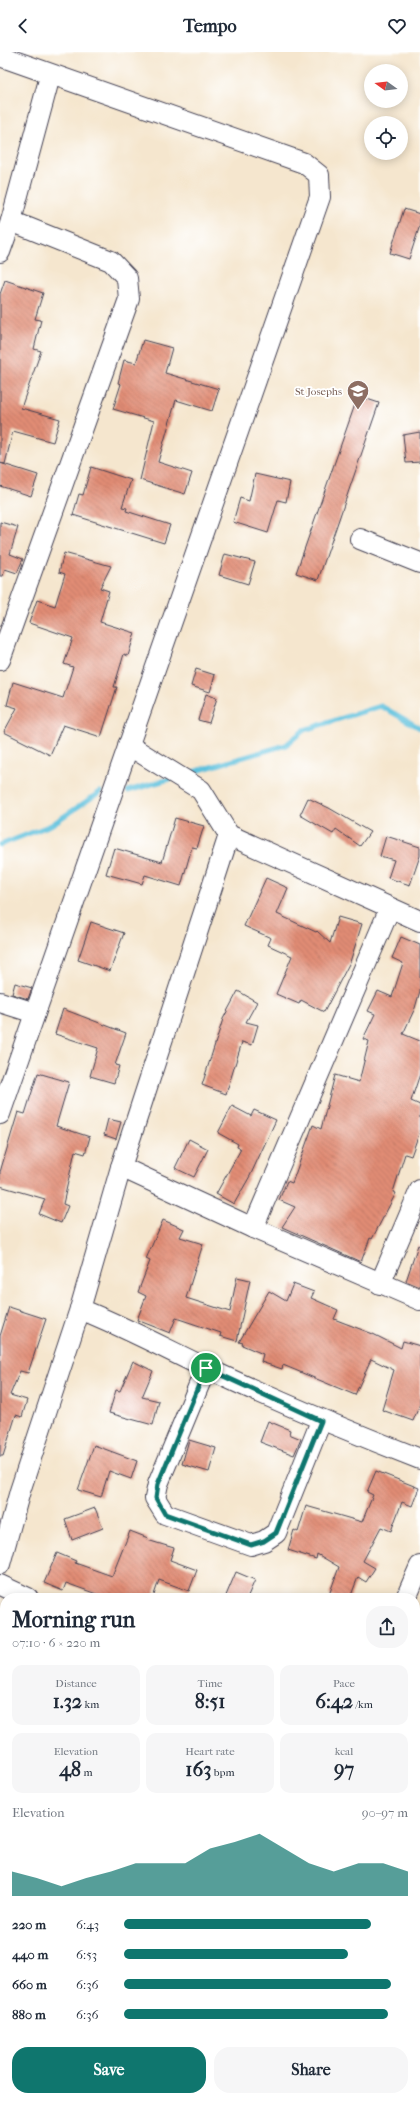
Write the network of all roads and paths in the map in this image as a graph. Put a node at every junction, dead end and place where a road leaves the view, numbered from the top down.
1 (0, 56) edge
2 (50, 76) junction
3 (11, 221) junction
4 (0, 252) edge
5 (360, 539) dead end
6 (420, 563) edge
7 (0, 660) edge
8 (128, 745) junction
9 (229, 836) junction
10 (390, 908) junction
11 (420, 921) edge
12 (0, 1002) edge
13 (35, 1013) junction
14 (0, 1114) edge
15 (121, 1167) junction
16 (420, 1190) edge
17 (253, 1228) junction
18 (380, 1284) junction
19 (420, 1300) edge
20 (80, 1309) junction
21 (206, 1368) junction
22 (321, 1421) junction
23 (420, 1459) edge
24 (0, 1564) edge
25 (420, 1566) edge
26 (0, 1585) edge
27 (17, 1593) edge
28 (408, 1593) edge

1 - 2 street
2 - 3 street
2 - 8 street
3 - 4 street
3 - 7 street
5 - 6 street
8 - 9 street
8 - 13 street
9 - 10 street
9 - 15 street
10 - 11 street
10 - 17 street
12 - 13 street
13 - 14 street
15 - 17 street
15 - 20 street
16 - 18 street
17 - 18 street
18 - 19 street
20 - 21 street
20 - 24 street
21 - 22 street
21 - 22 street
22 - 23 street
25 - 28 street
26 - 27 street

